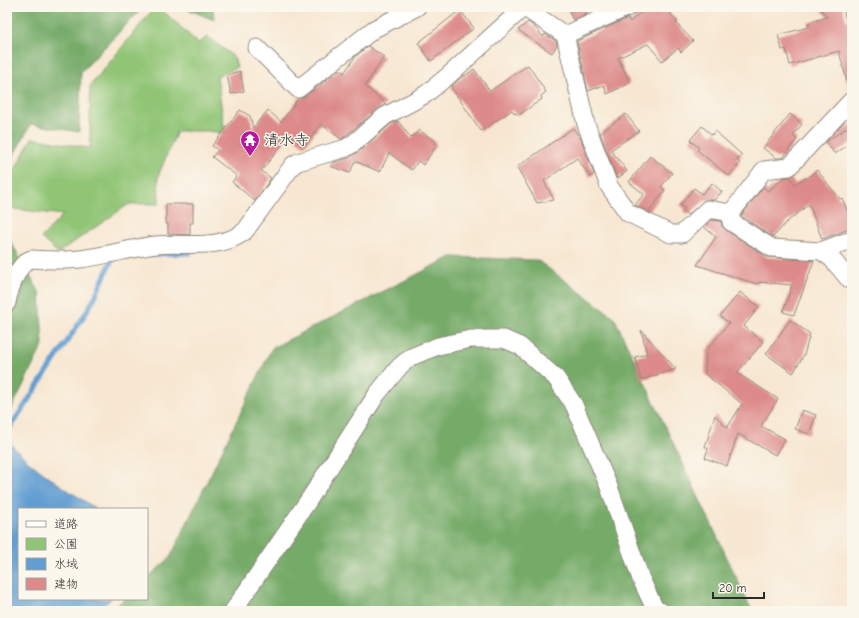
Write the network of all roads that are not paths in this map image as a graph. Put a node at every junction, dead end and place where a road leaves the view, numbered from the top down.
1 (417, 7) edge
2 (525, 7) edge
3 (628, 7) edge
4 (565, 35) junction
5 (257, 48) dead end
6 (852, 100) edge
7 (731, 213) junction
8 (852, 241) edge
9 (821, 251) junction
10 (852, 281) edge
11 (7, 303) edge
12 (233, 611) edge
13 (660, 611) edge

1 - 5 street
2 - 4 street
2 - 11 street
3 - 4 street
4 - 7 street
6 - 7 street
7 - 9 street
8 - 9 street
9 - 10 street
12 - 13 street

